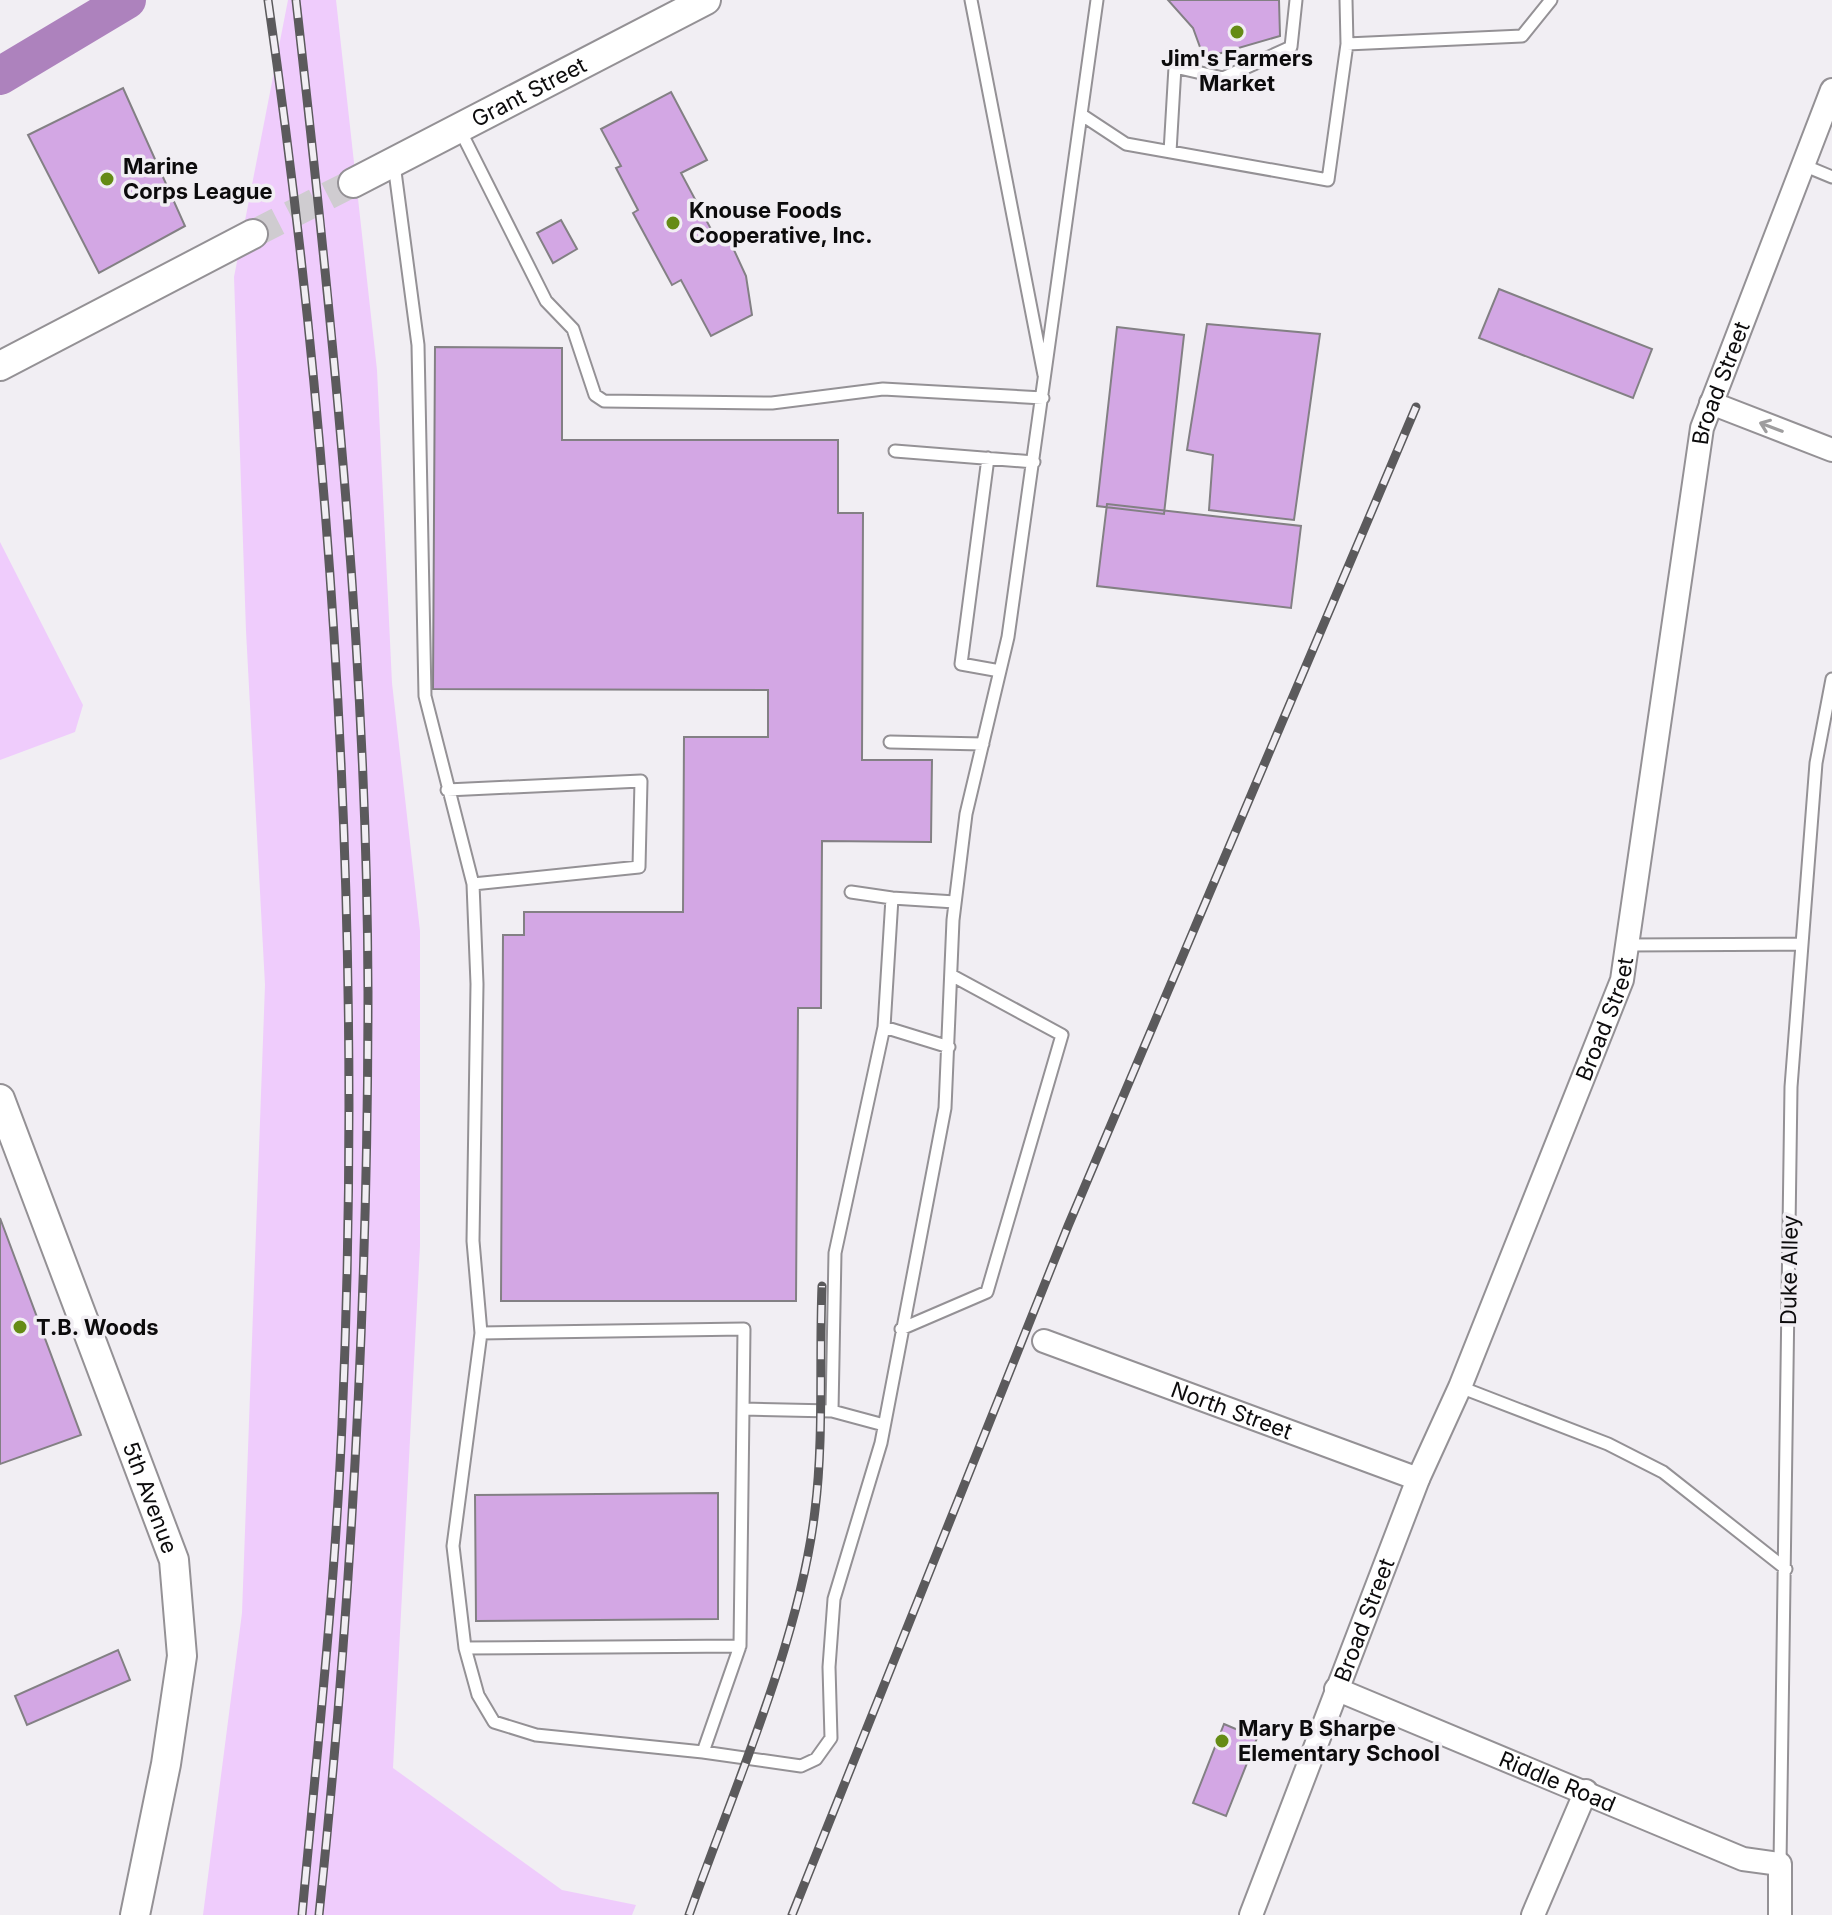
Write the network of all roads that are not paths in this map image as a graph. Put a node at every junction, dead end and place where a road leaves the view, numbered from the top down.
1 (706, 0) edge
2 (971, 0) edge
3 (1097, 0) edge
4 (1296, 0) edge
5 (1346, 0) edge
6 (1551, 0) edge
7 (1347, 44) junction
8 (1832, 90) edge
9 (1082, 115) junction
10 (459, 128) junction
11 (1170, 152) junction
12 (394, 161) junction
13 (1803, 165) junction
14 (1832, 177) edge
15 (353, 183) tunnel mouth
16 (253, 234) tunnel mouth
17 (0, 366) edge
18 (1046, 383) junction
19 (1043, 398) junction
20 (1711, 403) junction
21 (1832, 450) edge
22 (895, 451) dead end
23 (988, 458) junction
24 (1034, 462) junction
25 (1000, 671) junction
26 (1832, 679) edge
27 (890, 742) dead end
28 (983, 744) junction
29 (447, 790) junction
30 (473, 884) junction
31 (851, 892) dead end
32 (892, 898) junction
33 (955, 902) junction
34 (1802, 944) junction
35 (1627, 945) junction
36 (951, 975) junction
37 (884, 1027) junction
38 (949, 1047) junction
39 (0, 1099) edge
40 (901, 1329) junction
41 (481, 1333) junction
42 (1044, 1341) dead end
43 (1460, 1387) junction
44 (743, 1409) junction
45 (832, 1411) junction
46 (884, 1425) junction
47 (1418, 1479) junction
48 (1786, 1569) junction
49 (740, 1646) junction
50 (465, 1648) junction
51 (1336, 1689) junction
52 (703, 1752) junction
53 (1586, 1791) junction
54 (1780, 1864) junction
55 (135, 1915) edge
56 (1251, 1915) edge
57 (1533, 1915) edge
58 (1780, 1915) edge

1 - 10 street, Grant Street
2 - 18 lane
3 - 9 lane
4 - 11 lane
5 - 7 lane
6 - 7 lane
7 - 11 lane
8 - 13 street, Broad Street
9 - 11 lane
9 - 18 lane
10 - 12 street, Grant Street
10 - 19 lane
12 - 15 street, Grant Street
12 - 29 lane
13 - 14 lane
13 - 20 street, Broad Street
16 - 17 street
18 - 19 lane
19 - 24 lane
21 -> 20 street
20 - 35 street, Broad Street
22 - 23 lane
23 - 24 lane
23 - 25 lane
24 - 25 lane
25 - 28 lane
26 - 34 lane, Duke Alley
27 - 28 lane
28 - 33 lane
29 - 30 lane
29 - 30 lane
30 - 41 lane
31 - 32 lane
32 - 33 lane
32 - 37 lane
33 - 36 lane
34 - 35 lane
34 - 48 lane, Duke Alley
35 - 43 street, Broad Street
36 - 38 lane
36 - 40 lane
37 - 38 lane
37 - 45 lane
38 - 40 lane
39 - 55 street, 5th Avenue
40 - 46 lane
41 - 44 lane
41 - 50 lane
42 - 47 street, North Street
43 - 47 street, Broad Street
43 - 48 lane
44 - 45 lane
44 - 49 lane
45 - 46 lane
46 - 52 lane
47 - 51 street, Broad Street
48 - 54 lane, Duke Alley
49 - 50 lane
49 - 52 lane
50 - 52 lane
51 - 53 street, Riddle Road
51 - 56 street, Broad Street
53 - 54 street, Riddle Road
53 - 57 street
54 - 58 street

